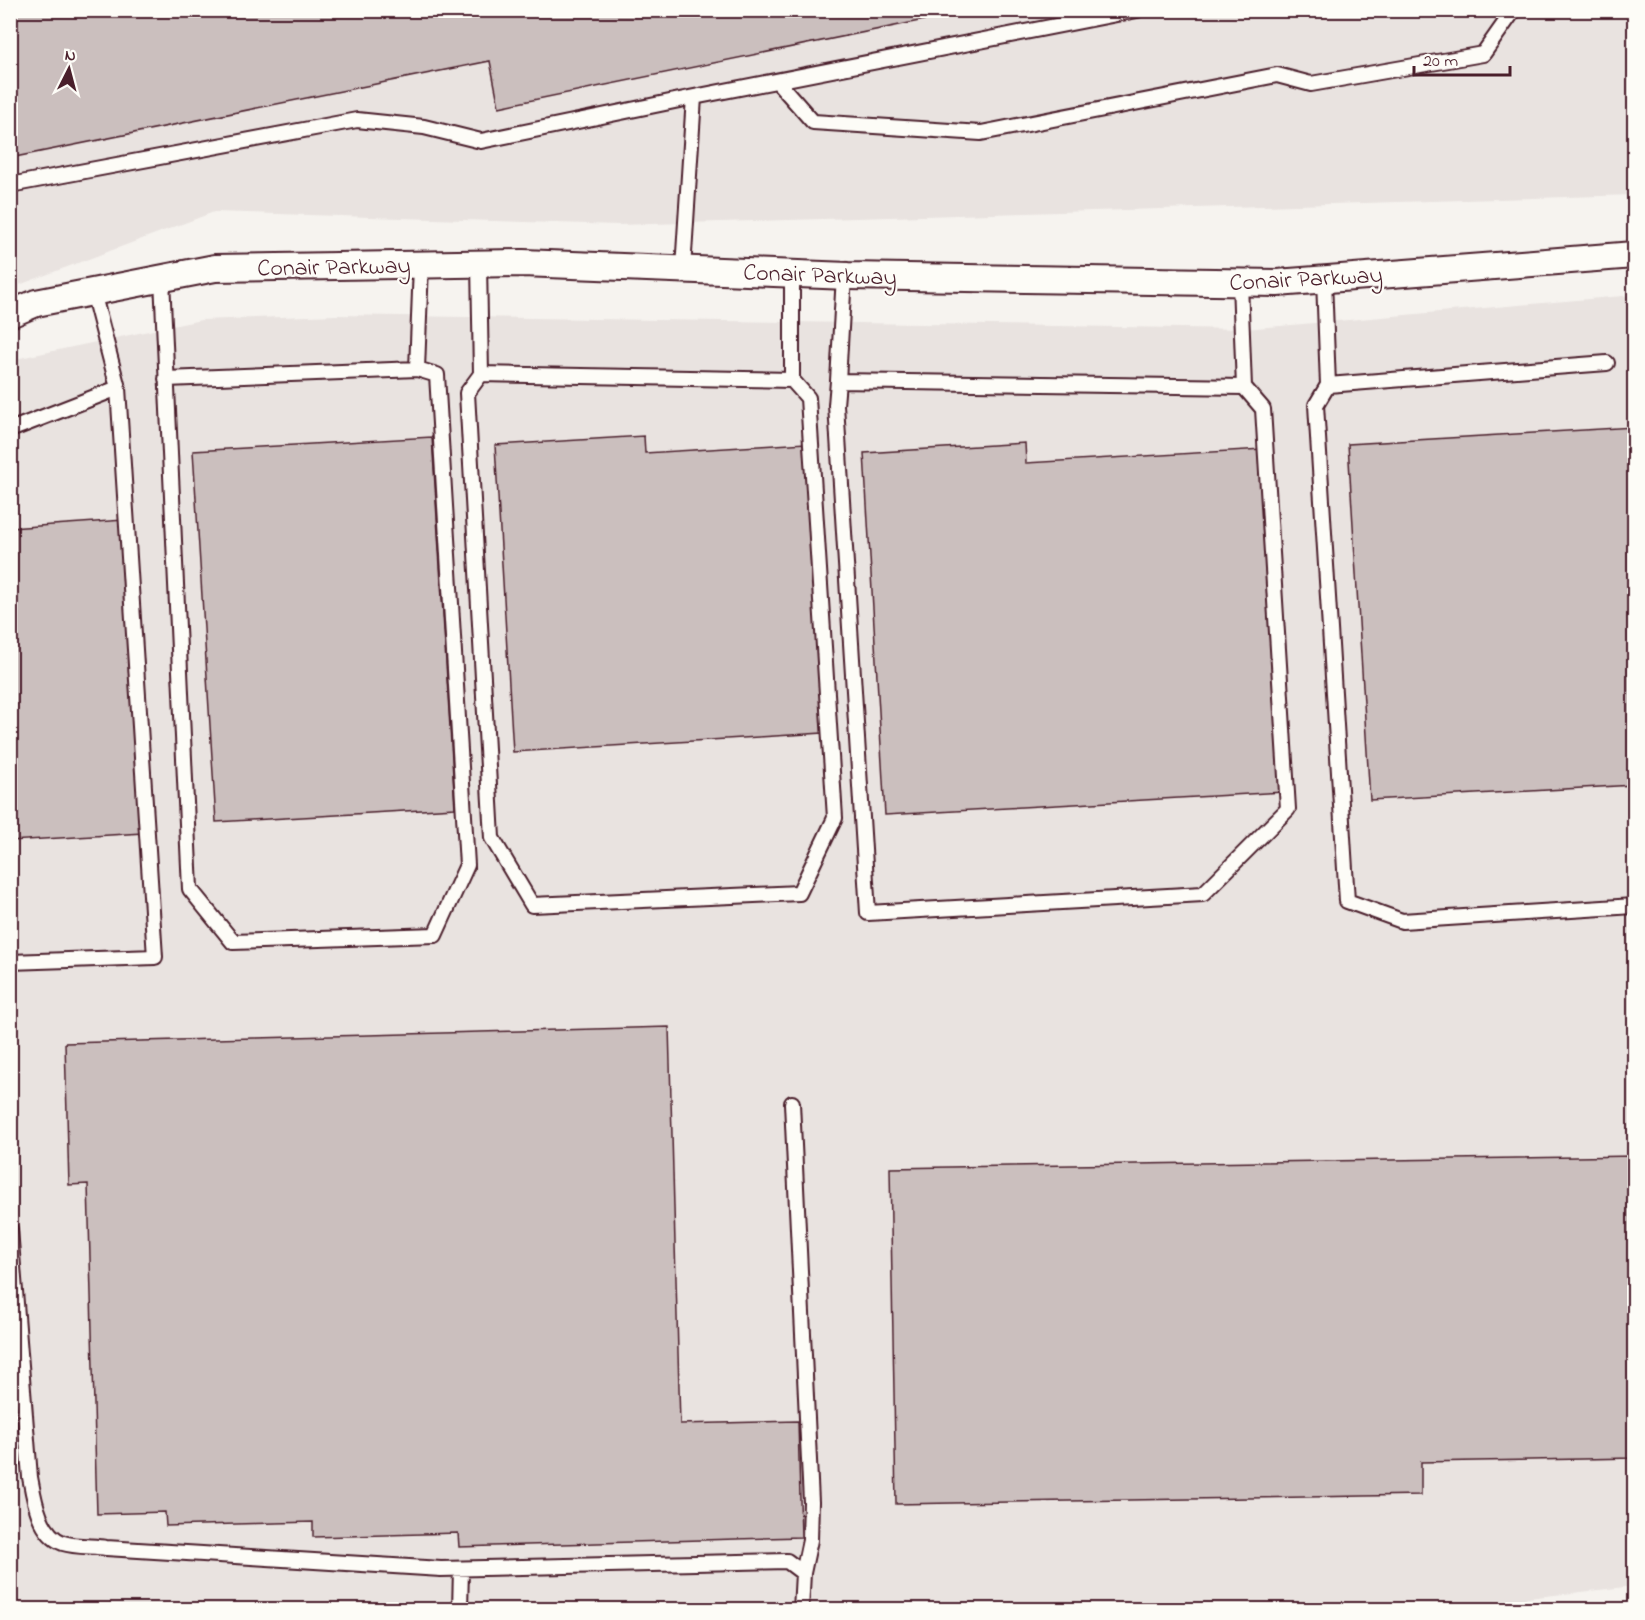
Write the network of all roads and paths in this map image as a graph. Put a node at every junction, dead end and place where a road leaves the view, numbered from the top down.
1 (1137, 10) edge
2 (1514, 10) edge
3 (777, 81) junction
4 (694, 97) junction
5 (10, 184) edge
6 (1635, 255) edge
7 (479, 264) junction
8 (421, 265) junction
9 (683, 269) junction
10 (792, 274) junction
11 (844, 275) junction
12 (162, 279) junction
13 (1324, 280) junction
14 (1240, 283) junction
15 (93, 292) junction
16 (10, 314) edge
17 (1607, 363) dead end
18 (417, 369) junction
19 (481, 374) junction
20 (166, 379) junction
21 (792, 380) junction
22 (838, 381) junction
23 (1328, 385) junction
24 (1244, 387) junction
25 (118, 388) junction
26 (10, 430) edge
27 (1635, 906) edge
28 (10, 962) edge
29 (792, 1103) dead end
30 (10, 1229) edge
31 (460, 1569) junction
32 (803, 1573) junction
33 (460, 1610) edge
34 (801, 1610) edge

1 - 3 lane
2 - 3 lane
3 - 4 lane
4 - 5 lane
4 - 9 lane
6 - 13 street, Conair Parkway
7 - 8 street, Conair Parkway
7 - 9 street, Conair Parkway
7 - 19 lane
8 - 12 street, Conair Parkway
8 - 18 lane
9 - 10 street, Conair Parkway
10 - 11 street, Conair Parkway
10 - 21 lane
11 - 14 street, Conair Parkway
11 - 22 lane
12 - 15 street, Conair Parkway
12 - 20 lane
13 - 14 street, Conair Parkway
13 - 23 lane
14 - 24 lane
15 - 16 street, Conair Parkway
15 - 25 lane
17 - 23 lane
18 - 20 lane
18 - 20 lane
19 - 21 lane
19 - 21 lane
22 - 24 lane
22 - 24 lane
23 - 27 lane
25 - 26 lane
25 - 28 lane
29 - 32 lane
30 - 31 lane
31 - 32 lane
31 - 33 lane
32 - 34 lane

